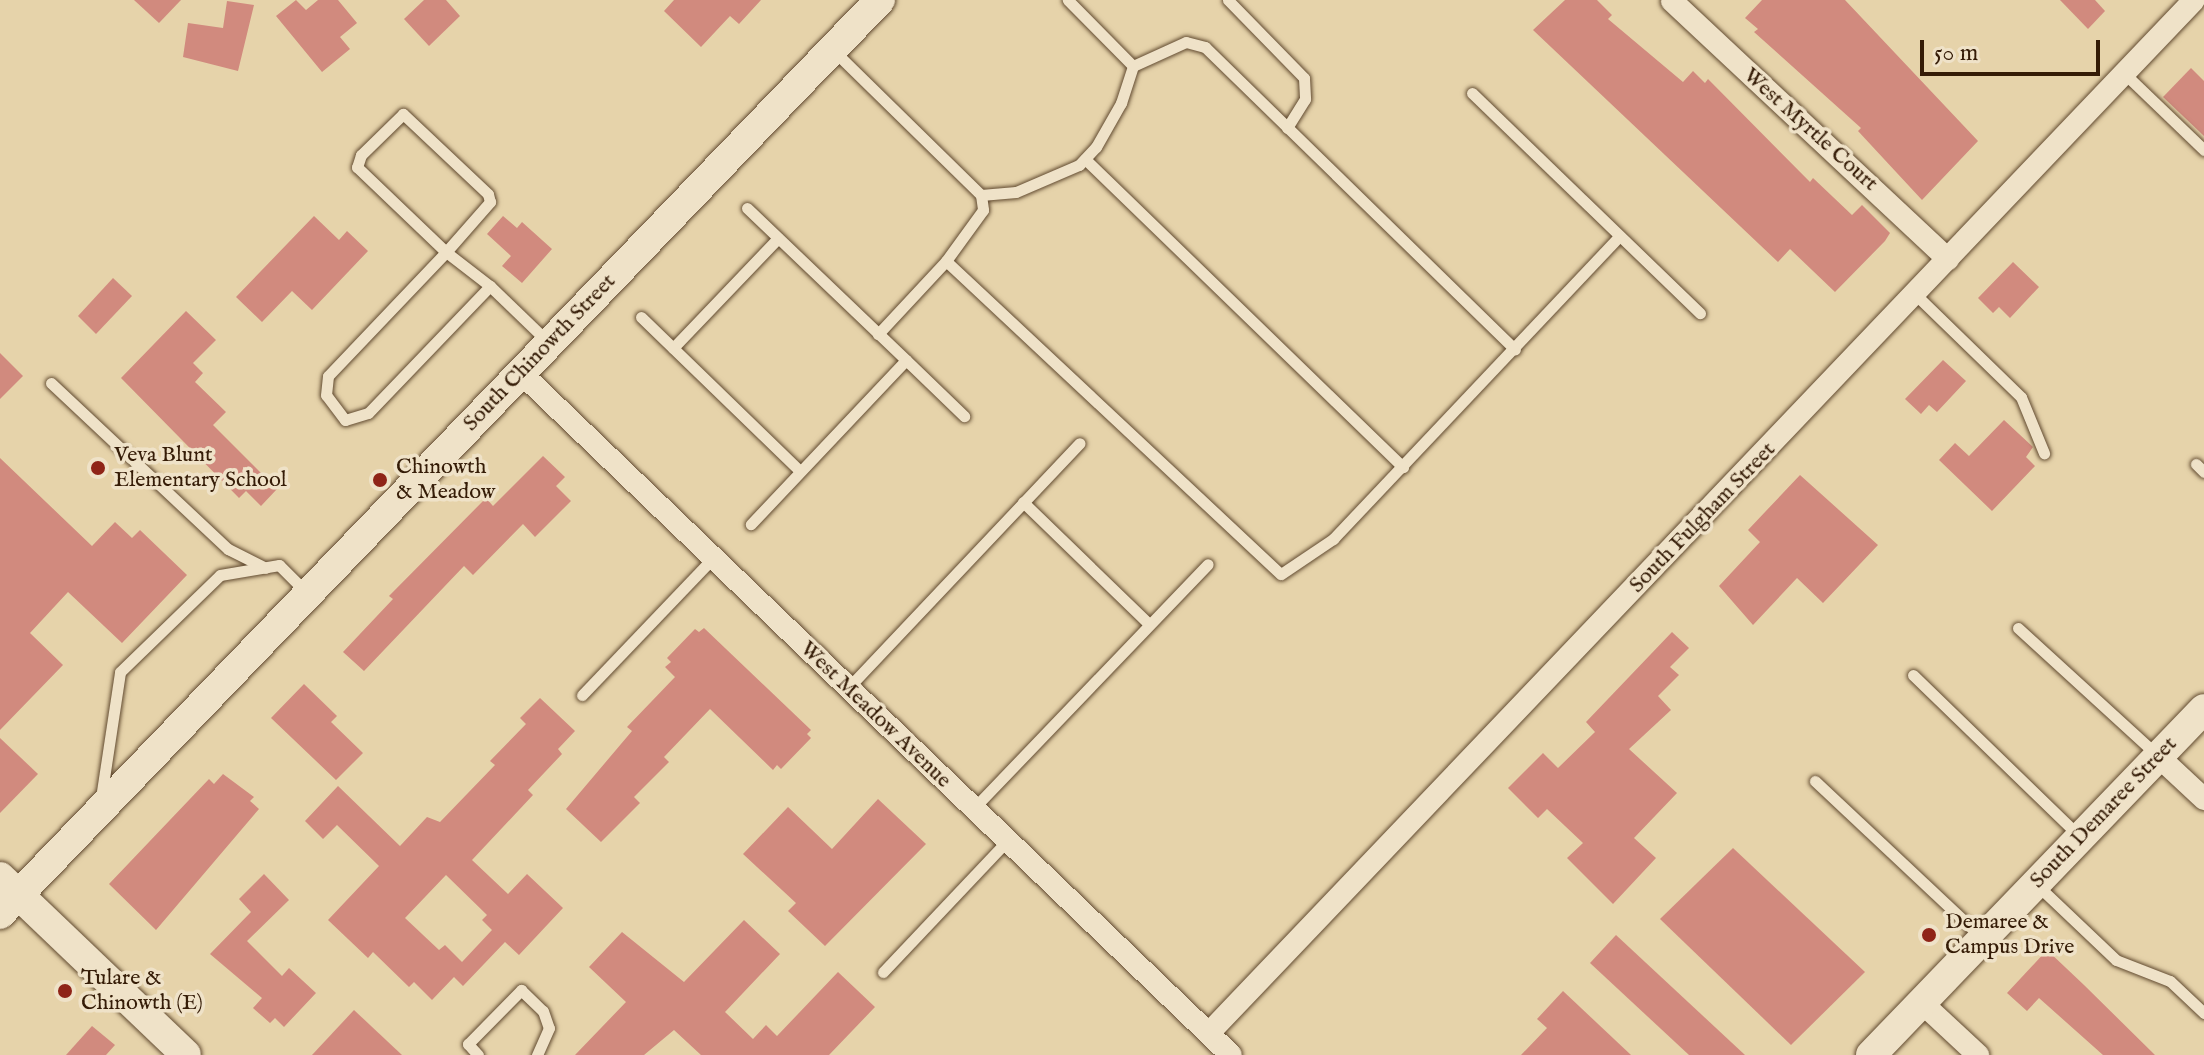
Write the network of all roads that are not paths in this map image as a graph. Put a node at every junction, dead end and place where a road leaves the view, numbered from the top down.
1 (880, 0) edge
2 (1068, 0) edge
3 (1228, 0) edge
4 (1672, 1) edge
5 (2186, 3) edge
6 (832, 49) junction
7 (1133, 66) junction
8 (2124, 73) junction
9 (1472, 93) dead end
10 (1287, 128) junction
11 (2204, 150) edge
12 (1085, 159) junction
13 (981, 195) junction
14 (747, 208) dead end
15 (1620, 236) junction
16 (778, 238) junction
17 (446, 252) junction
18 (1948, 259) junction
19 (946, 261) junction
20 (490, 286) junction
21 (1915, 294) junction
22 (1700, 313) dead end
23 (641, 317) dead end
24 (878, 334) junction
25 (549, 343) junction
26 (673, 348) junction
27 (1515, 350) junction
28 (906, 360) junction
29 (521, 373) junction
30 (51, 383) dead end
31 (964, 416) dead end
32 (1080, 443) dead end
33 (2044, 453) dead end
34 (1403, 467) junction
35 (799, 470) junction
36 (1023, 502) junction
37 (751, 524) dead end
38 (712, 559) junction
39 (1208, 564) dead end
40 (267, 568) junction
41 (308, 594) junction
42 (1149, 624) junction
43 (2018, 628) dead end
44 (1913, 675) dead end
45 (847, 688) junction
46 (582, 695) dead end
47 (2204, 709) edge
48 (2159, 757) junction
49 (1815, 781) dead end
50 (2204, 799) edge
51 (973, 809) junction
52 (99, 810) junction
53 (2080, 838) junction
54 (1007, 841) junction
55 (2036, 883) junction
56 (6, 895) edge
57 (1983, 938) junction
58 (883, 972) dead end
59 (1921, 1002) junction
60 (2204, 1013) edge
61 (1209, 1033) junction
62 (186, 1055) edge
63 (478, 1055) edge
64 (537, 1055) edge
65 (1231, 1055) edge
66 (1871, 1055) edge
67 (1978, 1055) edge

1 - 6 street, South Chinowth Street
2 - 7 lane
3 - 10 lane
4 - 18 street, West Myrtle Court
5 - 8 street, South Fulgham Street
6 - 13 lane
6 - 25 street, South Chinowth Street
7 - 10 lane
7 - 12 lane
8 - 11 lane
8 - 18 street, South Fulgham Street
9 - 15 lane
10 - 27 lane
12 - 13 lane
12 - 34 lane
13 - 19 lane
14 - 16 lane
15 - 22 lane
15 - 27 lane
16 - 24 lane
16 - 26 lane
17 - 17 lane
17 - 20 lane
17 - 20 lane
18 - 21 street, South Fulgham Street
19 - 24 lane
19 - 34 lane
20 - 25 lane
21 - 33 lane
21 - 61 street, South Fulgham Street
23 - 26 lane
24 - 28 lane
25 - 29 street, South Chinowth Street
26 - 35 lane
27 - 34 lane
28 - 31 lane
28 - 35 lane
29 - 38 street, West Meadow Avenue
29 - 41 street, South Chinowth Street
30 - 40 lane
32 - 36 lane
35 - 37 lane
36 - 42 lane
36 - 45 lane
38 - 45 street, West Meadow Avenue
38 - 46 lane
39 - 42 lane
40 - 41 lane
40 - 52 lane
41 - 52 street, South Chinowth Street
42 - 51 lane
43 - 48 lane
44 - 53 lane
45 - 51 street, West Meadow Avenue
47 - 48 street, South Demaree Street
48 - 50 street
48 - 53 street, South Demaree Street
49 - 57 lane
51 - 54 street, West Meadow Avenue
52 - 56 street, South Chinowth Street
53 - 55 street, South Demaree Street
54 - 58 lane
54 - 61 street, West Meadow Avenue
55 - 57 street, South Demaree Street
55 - 60 lane
56 - 62 street
57 - 59 street, South Demaree Street
59 - 66 street, South Demaree Street
59 - 67 street
61 - 65 street, West Meadow Avenue
63 - 64 lane

